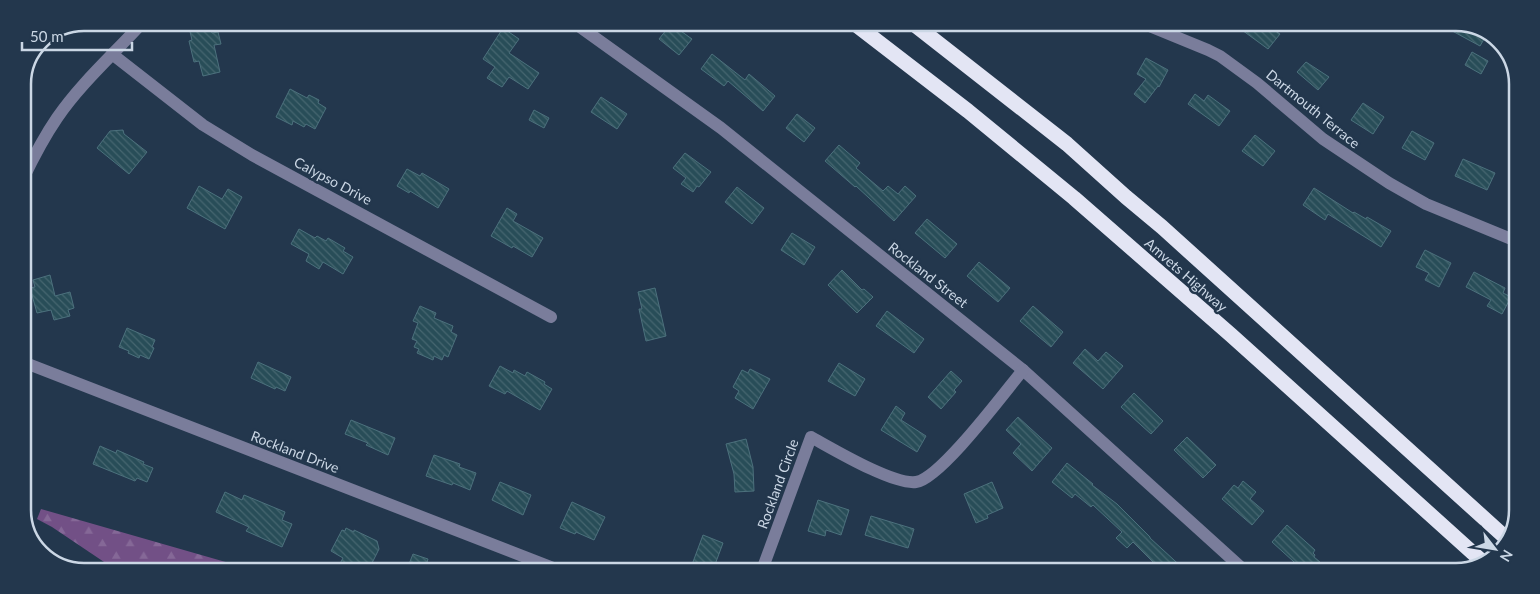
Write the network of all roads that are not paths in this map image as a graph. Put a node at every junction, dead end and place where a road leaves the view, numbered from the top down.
1 (134, 31) edge
2 (586, 31) edge
3 (864, 31) edge
4 (924, 31) edge
5 (1162, 31) edge
6 (112, 54) junction
7 (31, 163) edge
8 (1509, 238) edge
9 (551, 317) dead end
10 (31, 365) edge
11 (1022, 370) junction
12 (1502, 535) edge
13 (1478, 558) edge
14 (541, 563) edge
15 (765, 563) edge
16 (1236, 563) edge

1 - 6 street
2 - 11 street, Rockland Street
3 - 13 highway, Amvets Highway
4 - 12 highway, Amvets Highway
5 - 8 street, Dartmouth Terrace
6 - 7 street
6 - 9 street, Calypso Drive
10 - 14 street, Rockland Drive
11 - 15 street, Rockland Circle
11 - 16 street, Rockland Street

